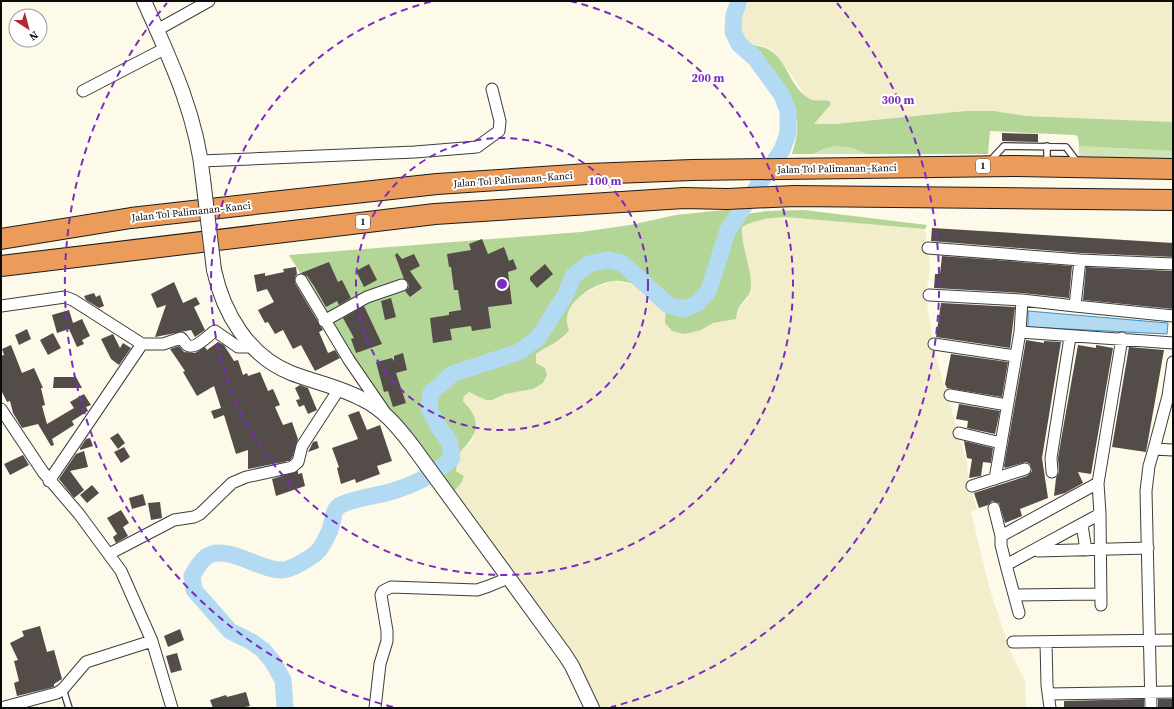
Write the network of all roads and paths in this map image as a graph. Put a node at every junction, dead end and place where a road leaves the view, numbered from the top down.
1 (144, 1) edge
2 (209, 1) edge
3 (157, 30) junction
4 (164, 49) junction
5 (492, 89) dead end
6 (83, 91) dead end
7 (1047, 146) junction
8 (201, 161) junction
9 (986, 166) junction
10 (1047, 166) junction
11 (1081, 167) junction
12 (1173, 169) edge
13 (1173, 200) edge
14 (1, 239) edge
15 (928, 248) dead end
16 (1080, 260) junction
17 (1173, 264) edge
18 (1, 266) edge
19 (301, 280) dead end
20 (402, 285) dead end
21 (929, 295) dead end
22 (1022, 300) junction
23 (1, 306) edge
24 (1075, 306) junction
25 (1173, 316) edge
26 (324, 321) junction
27 (1020, 332) junction
28 (1070, 337) junction
29 (1122, 338) junction
30 (1173, 343) edge
31 (142, 344) junction
32 (934, 344) dead end
33 (252, 347) junction
34 (1016, 356) junction
35 (1173, 362) edge
36 (339, 389) junction
37 (950, 395) dead end
38 (1007, 405) junction
39 (1, 409) edge
40 (388, 417) junction
41 (959, 433) dead end
42 (1001, 443) junction
43 (1154, 449) junction
44 (1173, 450) edge
45 (1025, 469) dead end
46 (1052, 472) dead end
47 (995, 479) junction
48 (49, 481) junction
49 (1098, 483) junction
50 (972, 486) dead end
51 (994, 508) dead end
52 (1100, 514) junction
53 (1082, 525) junction
54 (1002, 536) junction
55 (1148, 548) junction
56 (1101, 549) junction
57 (1086, 550) junction
58 (1035, 551) junction
59 (109, 554) junction
60 (1006, 565) junction
61 (508, 578) junction
62 (1100, 592) junction
63 (1014, 595) junction
64 (1101, 605) dead end
65 (1019, 613) dead end
66 (1173, 640) edge
67 (152, 641) junction
68 (1149, 641) junction
69 (1013, 642) dead end
70 (1046, 642) junction
71 (63, 689) junction
72 (1151, 692) junction
73 (1173, 692) edge
74 (1048, 694) junction
75 (1, 708) edge
76 (69, 708) edge
77 (172, 708) edge
78 (375, 708) edge
79 (592, 708) edge
80 (1050, 708) edge
81 (1151, 708) edge

1 - 3 street
2 - 3 street
3 - 4 street
4 - 6 street
4 - 8 street
5 - 8 street
7 - 9 lane
7 - 10 lane
7 - 11 lane
8 - 33 street, bridge
9 - 10 highway, Jalan Tol Palimanan–Kanci / 1
9 - 14 highway, Jalan Tol Palimanan–Kanci / 1
10 - 11 highway, Jalan Tol Palimanan–Kanci / 1
11 - 12 highway, Jalan Tol Palimanan–Kanci / 1
13 - 18 highway, 1
15 - 16 street
16 - 17 street
16 - 24 street
19 - 26 street
20 - 26 street
21 - 22 street
22 - 24 street
22 - 27 street
23 - 31 street
24 - 25 street
26 - 40 street
27 - 28 street
27 - 34 street
28 - 29 street
28 - 46 street
29 - 30 street
29 - 49 street
31 - 33 street
31 - 48 street
32 - 34 street
33 - 36 street
34 - 38 street
35 - 43 street
36 - 40 street
36 - 59 street
37 - 38 street
38 - 42 street
39 - 48 street
40 - 61 street
41 - 42 street
42 - 47 street
43 - 44 street
43 - 55 street
45 - 47 street
47 - 50 street
48 - 59 street
49 - 52 street
49 - 54 street
51 - 54 street
52 - 53 street
52 - 56 street
53 - 57 street
53 - 58 street
54 - 60 street
55 - 56 street
55 - 68 street
56 - 57 street
56 - 62 street
57 - 58 street
58 - 60 street
59 - 67 street
60 - 63 street
61 - 78 street
61 - 79 street
62 - 63 street
62 - 64 street
63 - 65 street
66 - 68 street
67 - 71 street
67 - 77 street
68 - 70 street
68 - 72 street
69 - 70 street
70 - 74 street
71 - 75 street
71 - 76 lane
72 - 73 street
72 - 74 street
72 - 81 street
74 - 80 street

